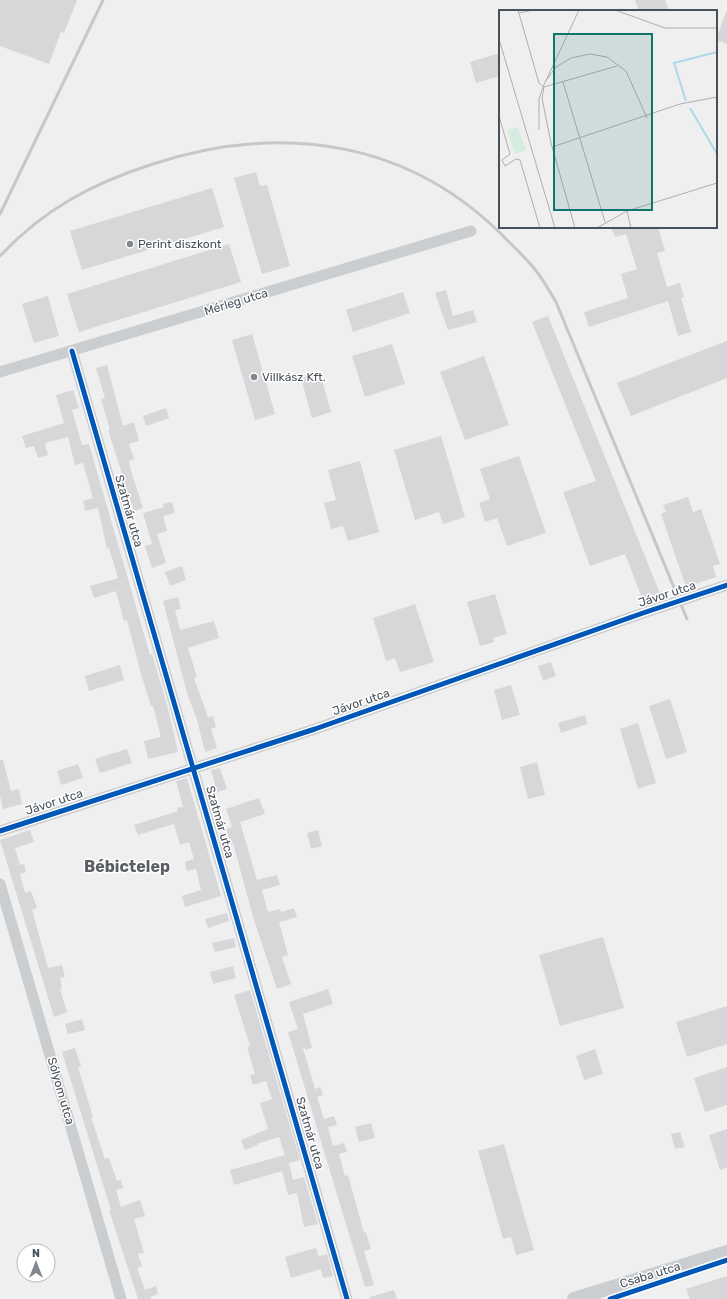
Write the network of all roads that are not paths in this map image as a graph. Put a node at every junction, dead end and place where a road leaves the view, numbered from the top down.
1 (471, 231) dead end
2 (72, 351) junction
3 (0, 372) edge
4 (727, 585) edge
5 (194, 767) junction
6 (0, 830) edge
7 (0, 884) edge
8 (727, 1252) edge
9 (121, 1299) edge
10 (348, 1299) edge
11 (574, 1299) edge

1 - 2 street, Mérleg utca
2 - 3 street, Mérleg utca
2 - 5 street, Szatmár utca
4 - 5 street, Jávor utca
5 - 6 street, Jávor utca
5 - 10 street, Szatmár utca
7 - 9 street, Sólyom utca
8 - 11 street, Csaba utca

